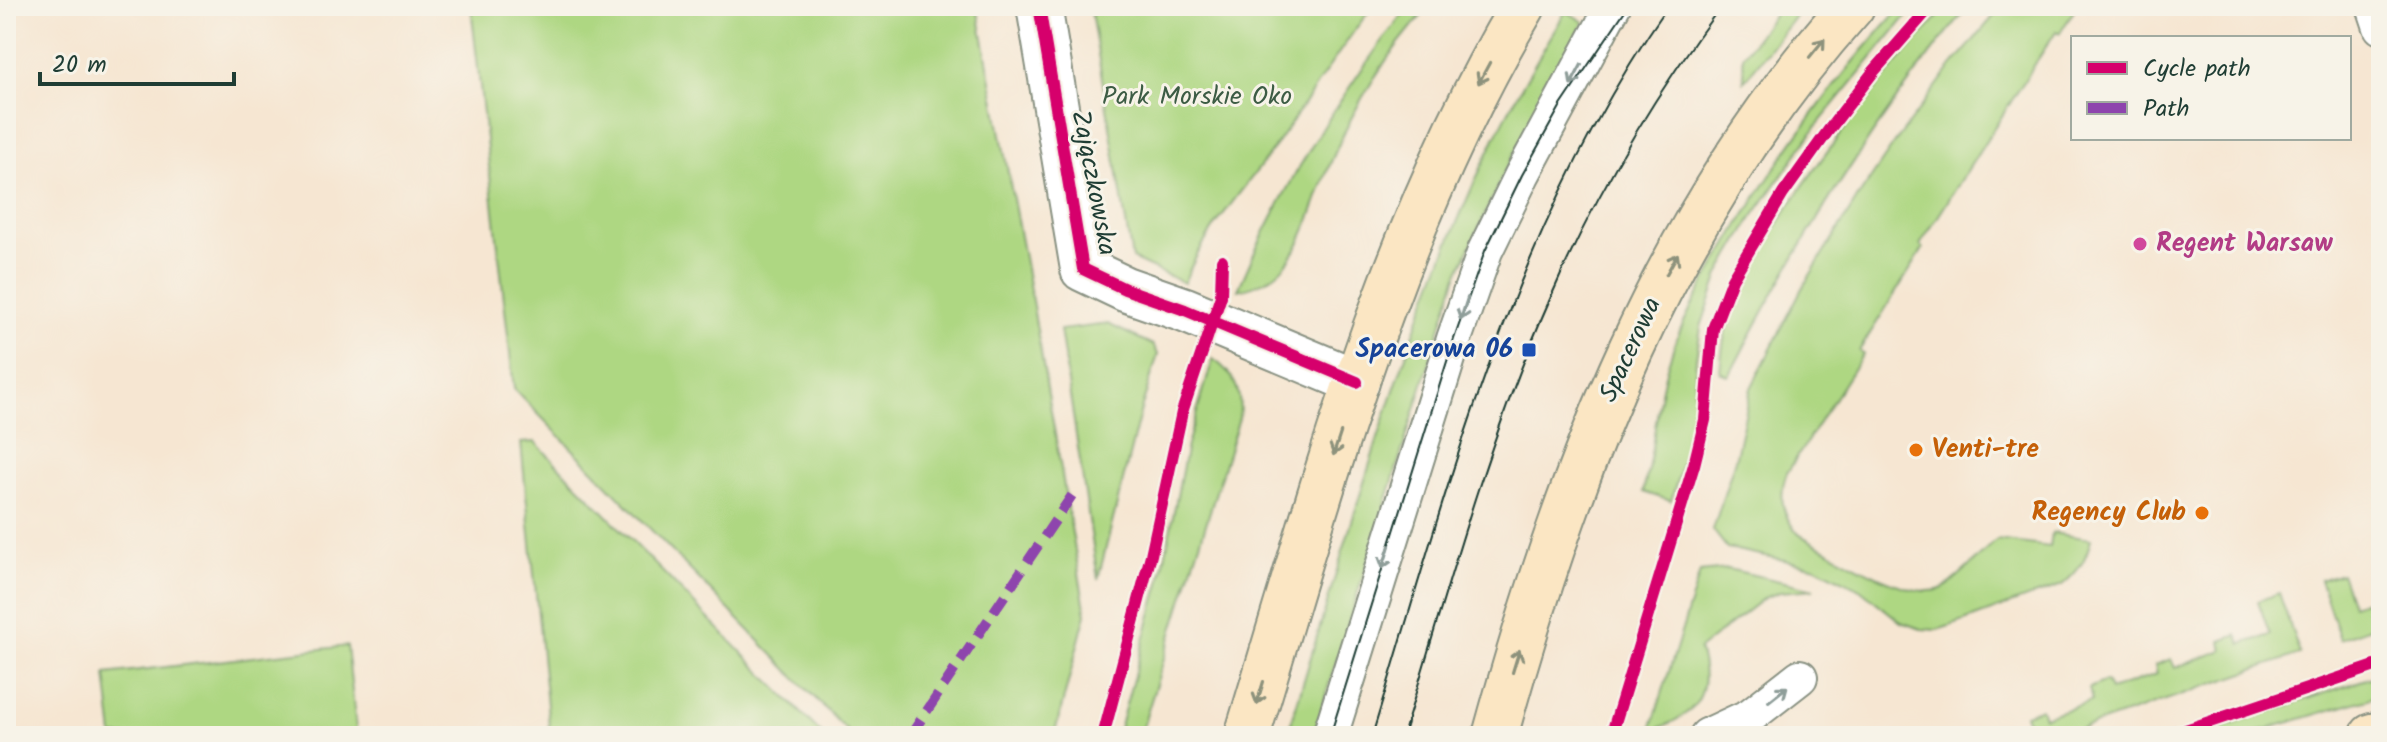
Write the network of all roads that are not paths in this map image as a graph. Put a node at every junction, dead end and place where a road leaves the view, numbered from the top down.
1 (1039, 6) edge
2 (1523, 6) edge
3 (1613, 6) edge
4 (1852, 6) edge
5 (2374, 6) edge
6 (2381, 27) edge
7 (1357, 382) junction
8 (1800, 677) dead end
9 (2381, 734) edge
10 (1247, 736) edge
11 (1330, 736) edge
12 (1495, 736) edge
13 (1707, 736) edge
14 (2372, 736) edge

1 - 7 street, Zajączkowska
2 -> 7 main road
3 -> 11 lane
12 -> 4 main road, Spacerowa
5 - 6 lane
7 -> 10 main road
13 -> 8 lane
9 - 14 main road

